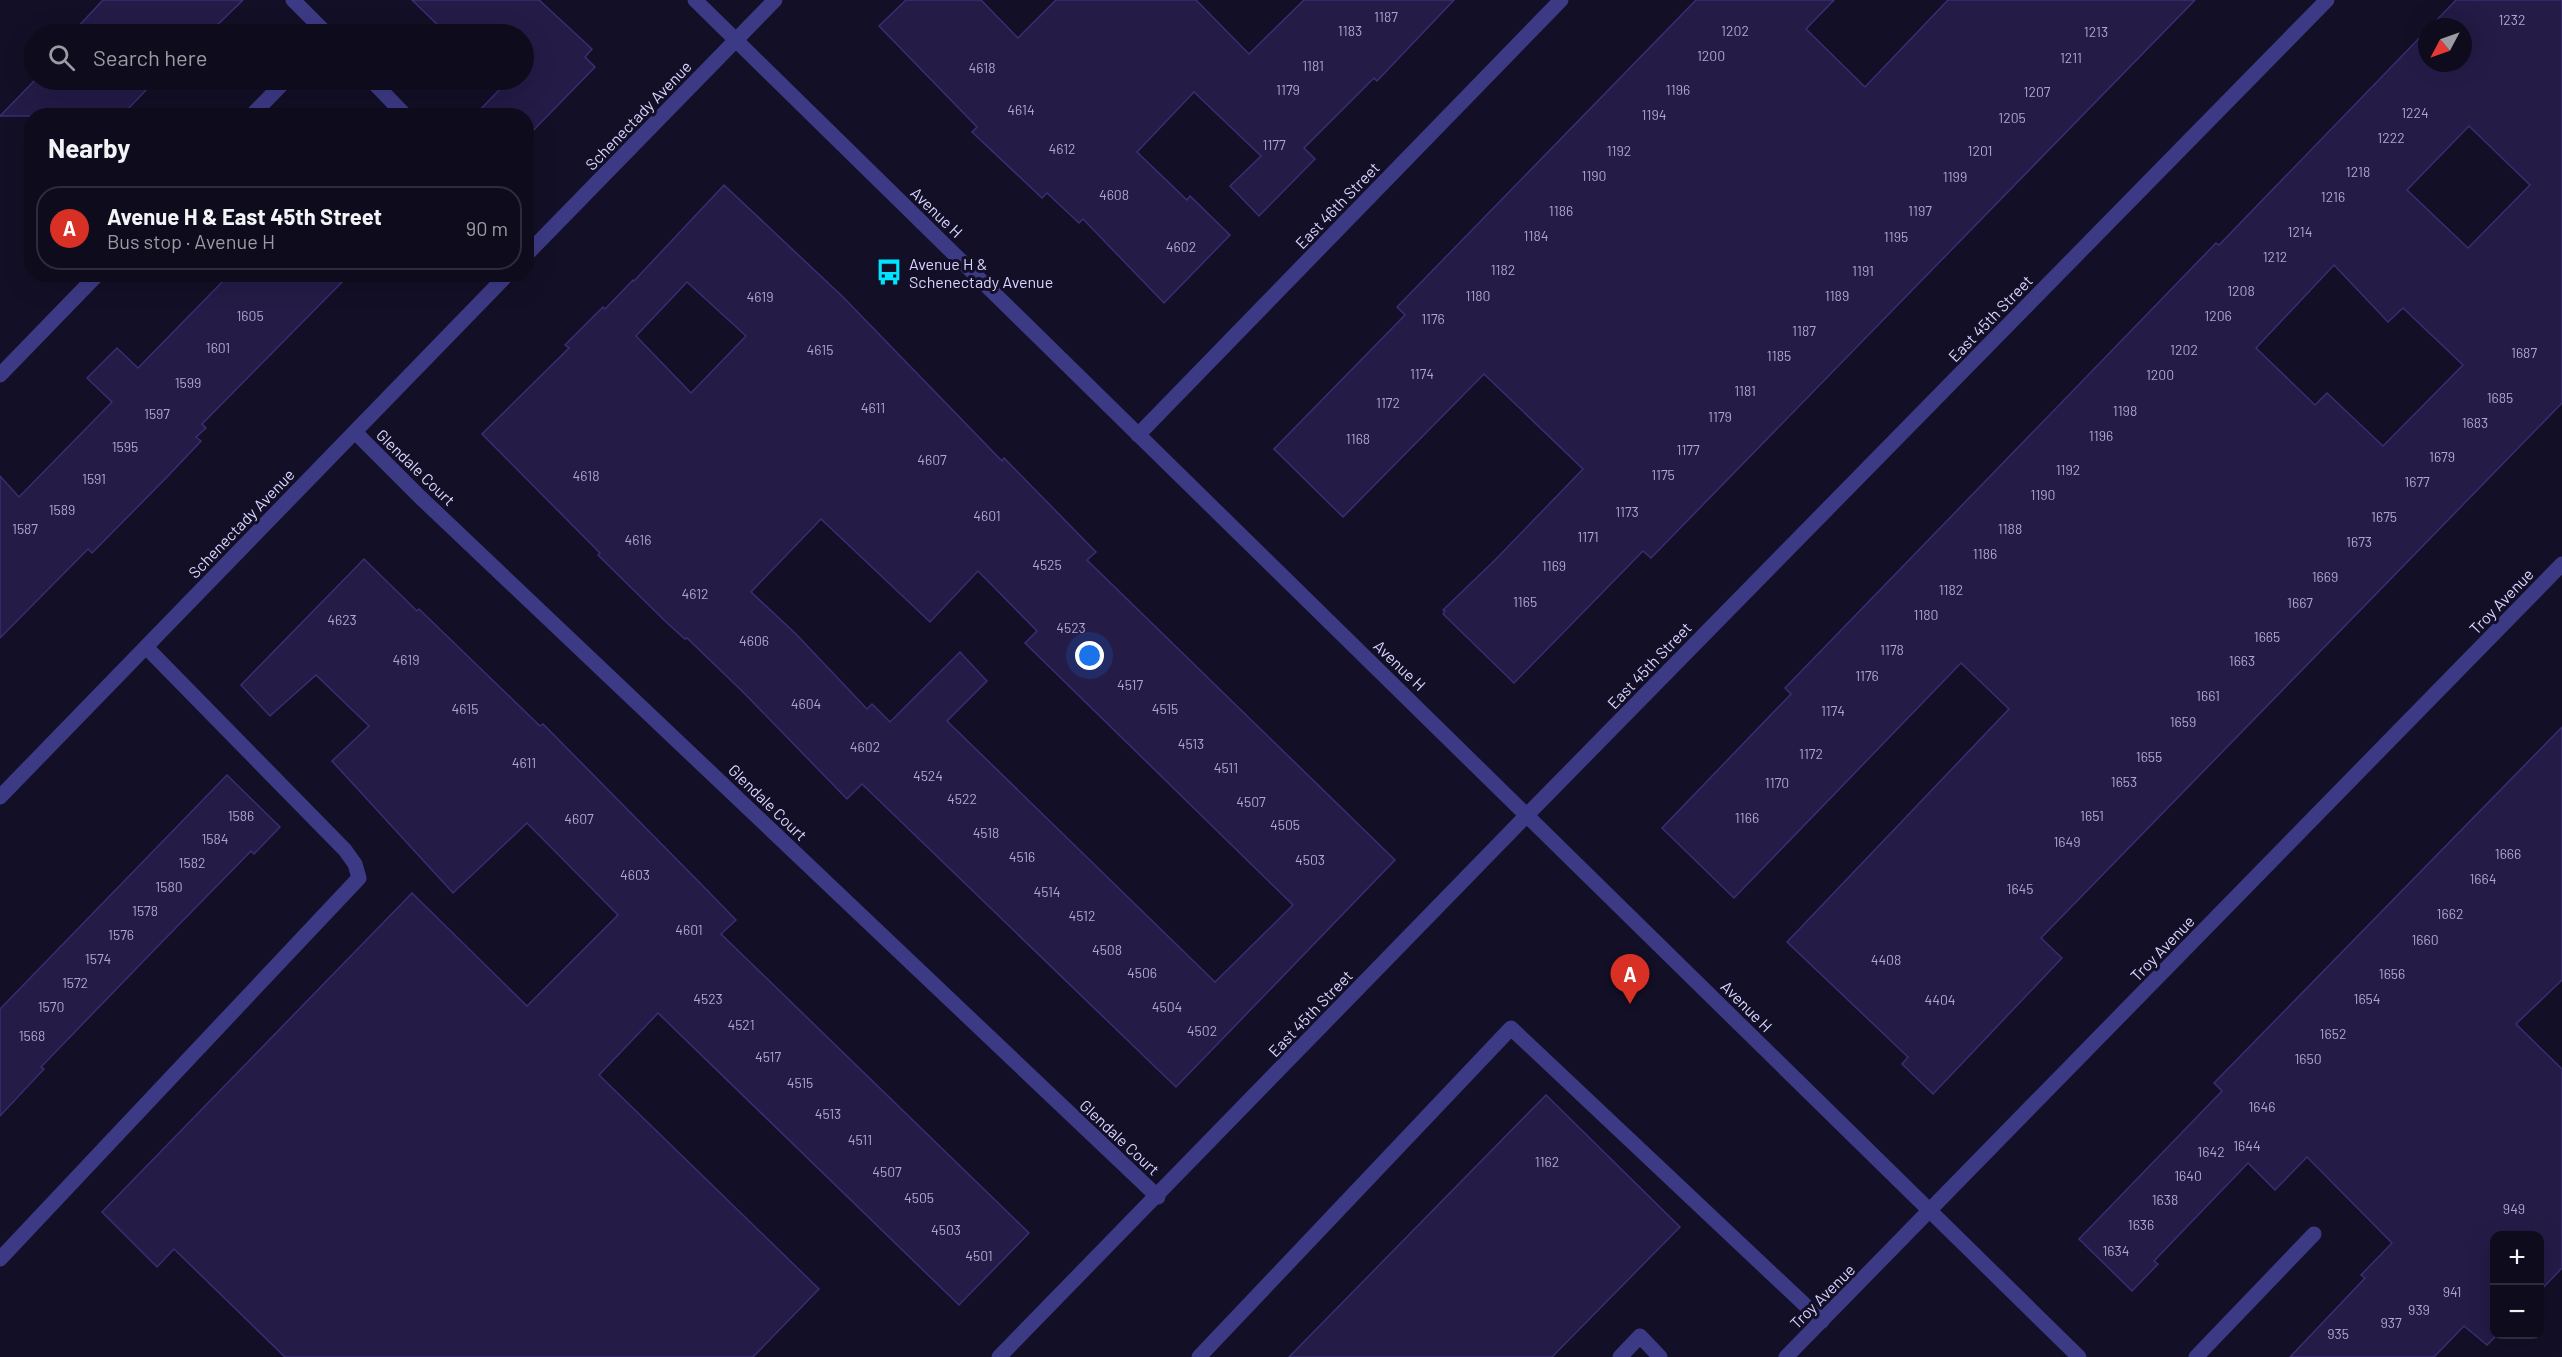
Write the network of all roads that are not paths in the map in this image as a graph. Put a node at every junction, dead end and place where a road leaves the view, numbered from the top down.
1 (293, 0) edge
2 (695, 0) edge
3 (775, 0) edge
4 (1561, 0) edge
5 (2327, 0) edge
6 (317, 24) edge
7 (736, 40) junction
8 (276, 90) edge
9 (381, 90) edge
10 (259, 108) edge
11 (398, 108) edge
12 (534, 241) edge
13 (90, 282) edge
14 (500, 282) edge
15 (0, 375) edge
16 (355, 432) junction
17 (1138, 435) junction
18 (2562, 564) edge
19 (146, 646) junction
20 (0, 797) edge
21 (1528, 814) junction
22 (1158, 1197) junction
23 (1929, 1212) junction
24 (2314, 1234) dead end
25 (0, 1258) edge
26 (1822, 1320) junction
27 (999, 1357) edge
28 (1199, 1357) edge
29 (1620, 1357) edge
30 (1660, 1357) edge
31 (1786, 1357) edge
32 (2079, 1357) edge
33 (2196, 1357) edge

1 - 6 street
2 - 7 street, Avenue H
3 - 7 street, Schenectady Avenue
4 - 17 street, East 46th Street
5 - 21 street, East 45th Street
7 - 12 street, Schenectady Avenue
7 - 17 street, Avenue H
8 - 10 street
9 - 11 street
13 - 15 street
14 - 16 street, Schenectady Avenue
16 - 19 street, Schenectady Avenue
16 - 22 street, Glendale Court
17 - 21 street, Avenue H
18 - 23 street, Troy Avenue
19 - 20 street, Schenectady Avenue
19 - 25 street
21 - 22 street, East 45th Street
21 - 23 street, Avenue H
22 - 27 street, East 45th Street
23 - 26 street, Troy Avenue
23 - 32 street, Avenue H
24 - 33 street
26 - 28 street
26 - 31 street, Troy Avenue
29 - 30 street

